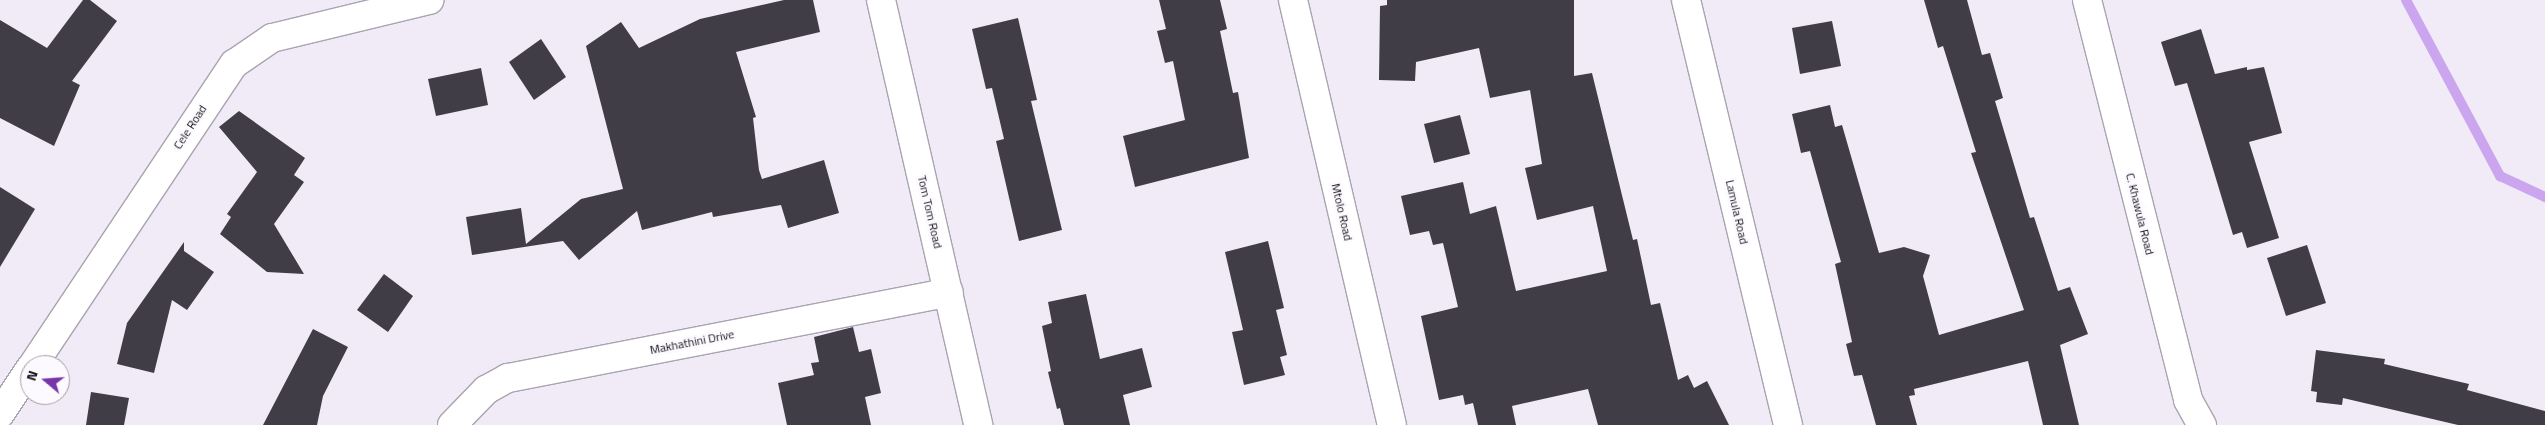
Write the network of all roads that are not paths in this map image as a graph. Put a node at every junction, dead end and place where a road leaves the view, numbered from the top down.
1 (430, 0) edge
2 (880, 0) edge
3 (1292, 0) edge
4 (1686, 0) edge
5 (2087, 0) edge
6 (949, 292) junction
7 (40, 355) edge
8 (20, 384) edge
9 (0, 414) edge
10 (452, 425) edge
11 (978, 425) edge
12 (1392, 425) edge
13 (1788, 425) edge
14 (2202, 425) edge

1 - 7 street, Cele Road
2 - 6 street, Tom Tom Road
3 - 12 street, Mtolo Road
4 - 13 street, Lamula Road
5 - 14 street, C. Khawula Road
6 - 10 street, Makhathini Drive
6 - 11 street, Tom Tom Road
8 - 9 street

